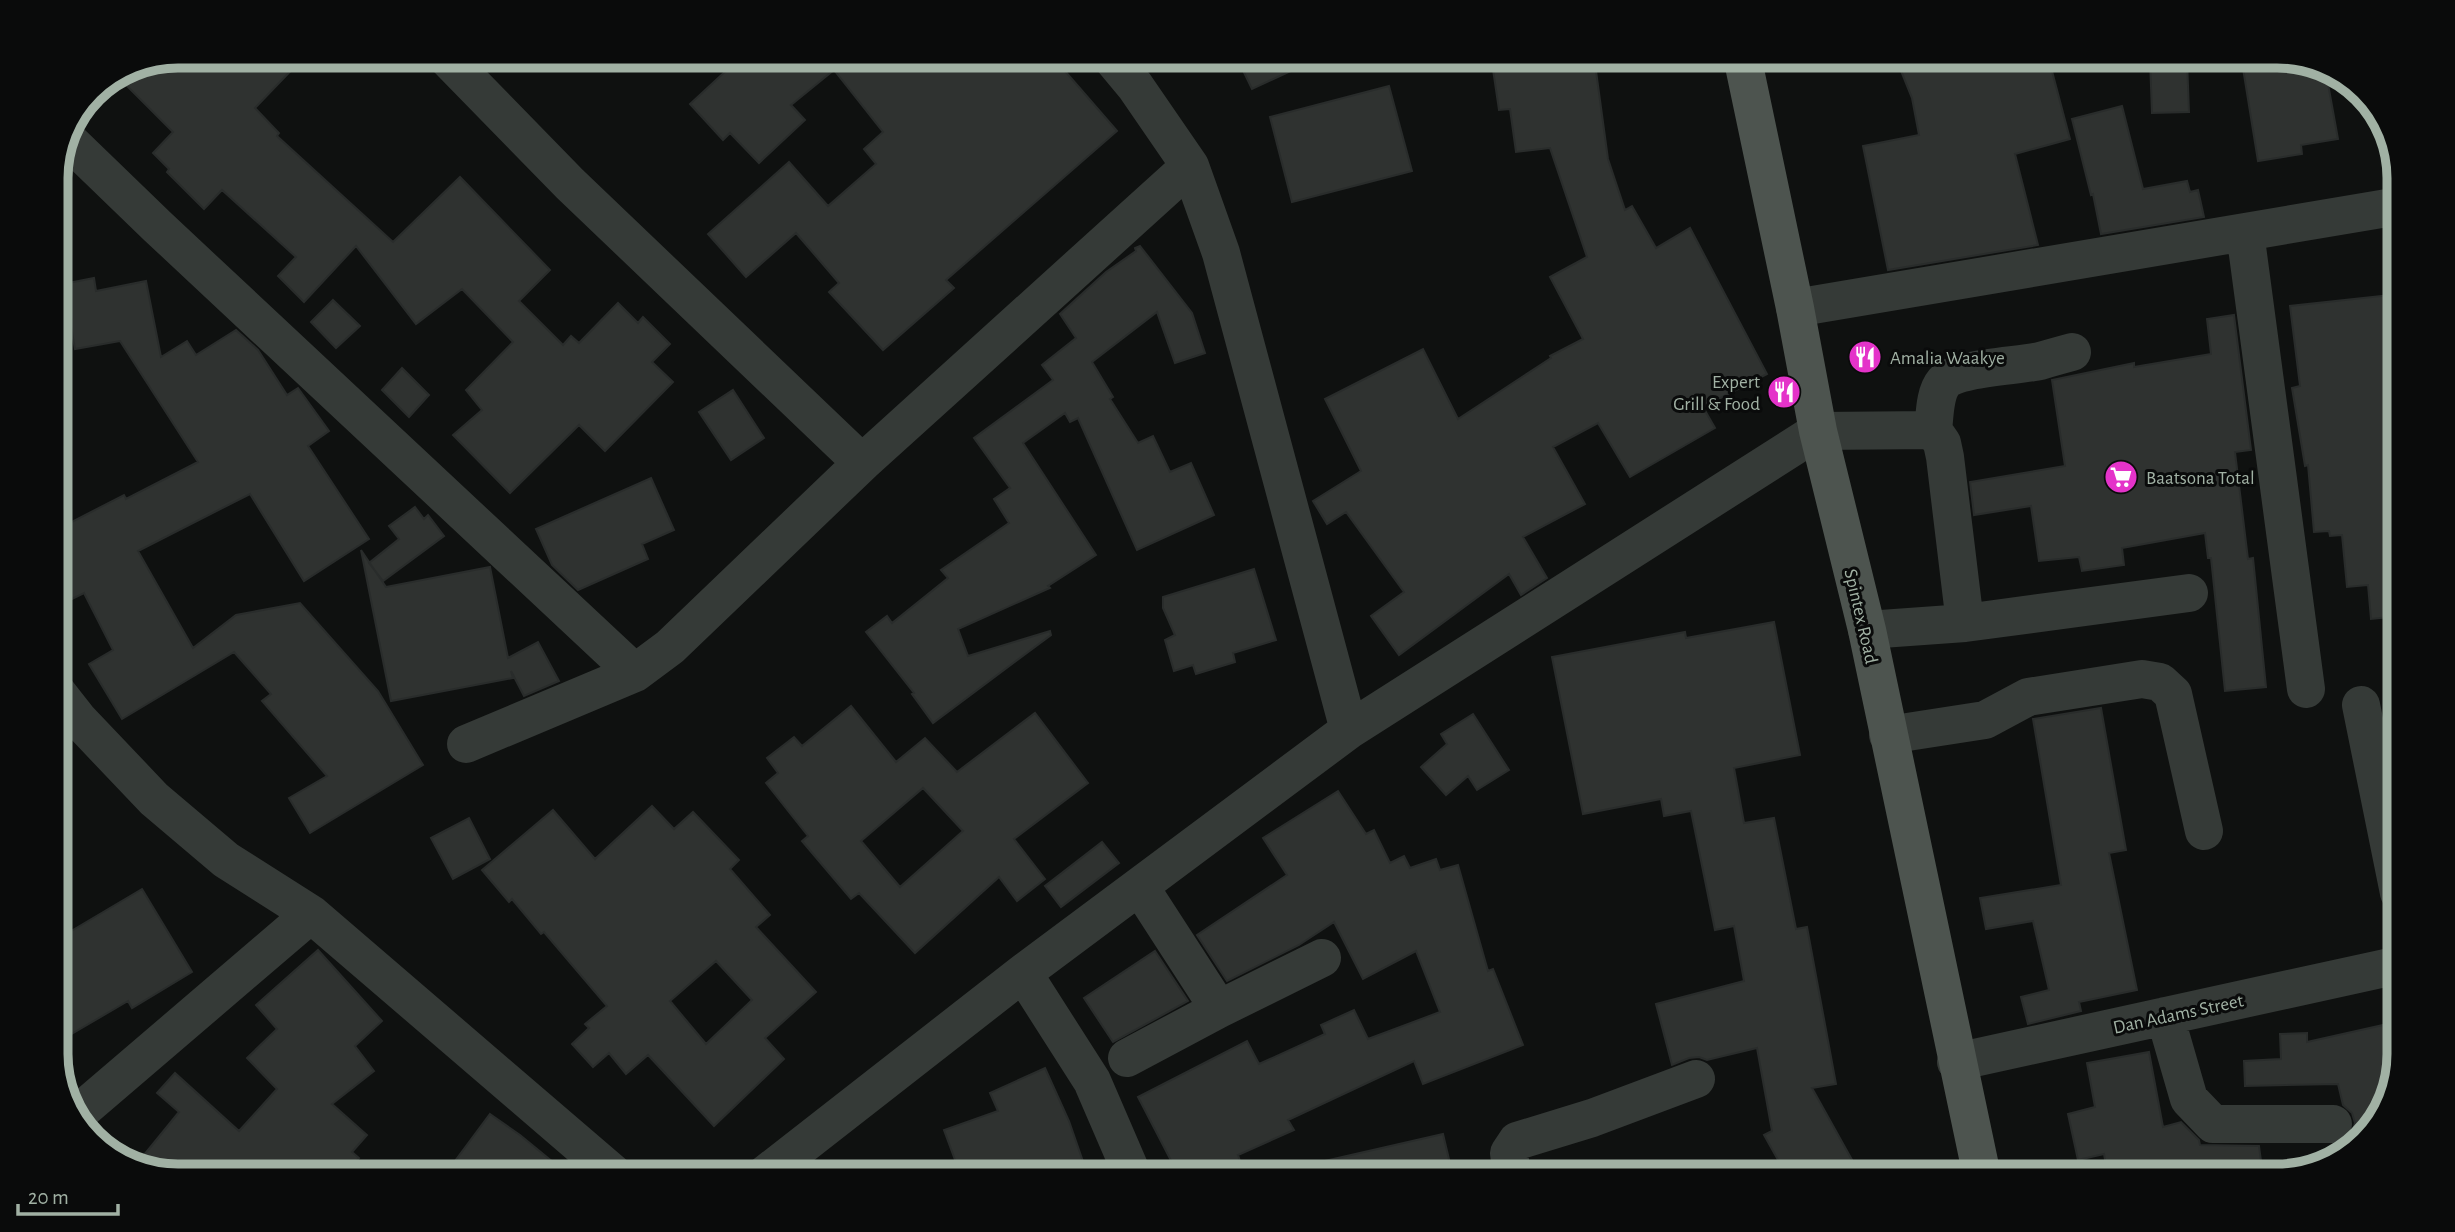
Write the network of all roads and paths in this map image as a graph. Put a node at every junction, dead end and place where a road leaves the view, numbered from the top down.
1 (456, 68) edge
2 (1120, 68) edge
3 (1745, 68) edge
4 (73, 145) edge
5 (1190, 166) junction
6 (2387, 208) edge
7 (2245, 232) junction
8 (1795, 308) junction
9 (2071, 352) dead end
10 (1933, 430) junction
11 (1818, 431) junction
12 (862, 463) junction
13 (2189, 593) dead end
14 (1965, 623) junction
15 (1867, 630) junction
16 (635, 673) junction
17 (2306, 689) dead end
18 (2361, 705) dead end
19 (68, 706) edge
20 (1349, 730) junction
21 (1888, 734) junction
22 (466, 744) dead end
23 (2204, 831) dead end
24 (2387, 834) edge
25 (1140, 887) junction
26 (311, 914) junction
27 (1322, 958) dead end
28 (2387, 968) edge
29 (1023, 973) junction
30 (1219, 1009) junction
31 (2165, 1016) junction
32 (1127, 1058) dead end
33 (1956, 1062) junction
34 (1696, 1079) dead end
35 (83, 1109) edge
36 (2333, 1124) dead end
37 (602, 1164) edge
38 (779, 1164) edge
39 (1128, 1164) edge
40 (1511, 1164) edge
41 (1979, 1164) edge

1 - 12 street
2 - 5 street
3 - 8 main road, Spintex Road
4 - 16 street
5 - 12 street
5 - 20 street
6 - 7 street
7 - 8 street
7 - 17 street
8 - 11 main road, Spintex Road
9 - 10 street
10 - 11 street
10 - 14 street
11 - 15 main road, Spintex Road
11 - 20 street
12 - 16 street
13 - 14 street
14 - 15 street
15 - 21 main road, Spintex Road
16 - 22 street
18 - 24 street
19 - 26 street
20 - 25 street
21 - 23 street
21 - 33 main road, Spintex Road
25 - 29 street
25 - 30 street
26 - 35 street
26 - 37 street
27 - 30 street
28 - 31 street, Dan Adams Street
29 - 38 street
29 - 39 street
30 - 32 street
31 - 33 street, Dan Adams Street
31 - 36 street
33 - 41 main road, Spintex Road
34 - 40 street

